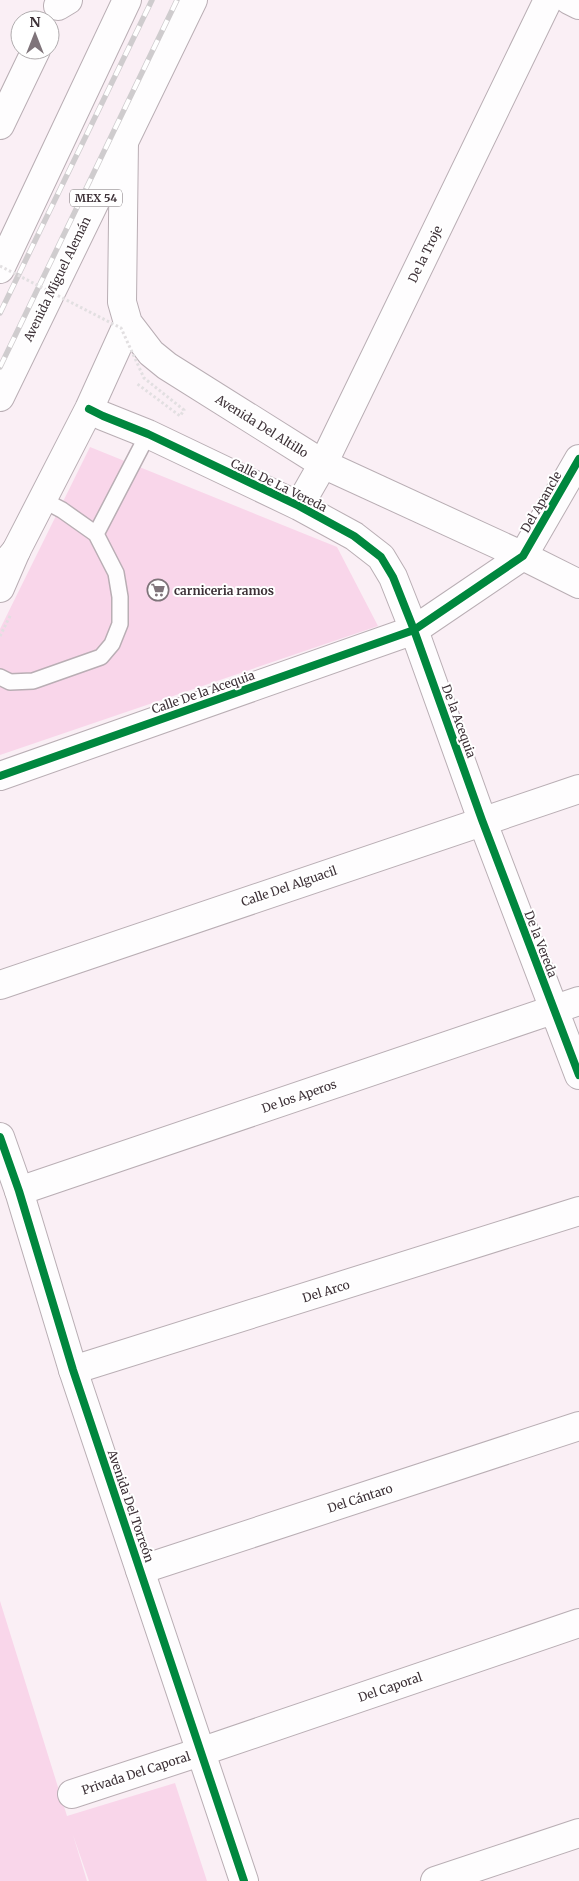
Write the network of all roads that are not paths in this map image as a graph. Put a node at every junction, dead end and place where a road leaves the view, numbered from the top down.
1 (127, 0) edge
2 (193, 0) edge
3 (548, 0) edge
4 (569, 0) edge
5 (579, 5) edge
6 (31, 60) edge
7 (0, 125) edge
8 (124, 140) junction
9 (0, 268) edge
10 (128, 323) junction
11 (0, 397) edge
12 (89, 409) junction
13 (148, 434) junction
14 (579, 459) edge
15 (323, 464) junction
16 (44, 500) junction
17 (299, 506) junction
18 (96, 534) junction
19 (523, 556) junction
20 (8, 560) edge
21 (579, 584) edge
22 (0, 588) edge
23 (414, 630) junction
24 (0, 676) edge
25 (0, 776) edge
26 (579, 789) edge
27 (482, 820) junction
28 (0, 985) edge
29 (579, 1001) edge
30 (553, 1009) junction
31 (579, 1075) edge
32 (0, 1137) edge
33 (19, 1191) junction
34 (579, 1211) edge
35 (74, 1370) junction
36 (579, 1426) edge
37 (140, 1570) junction
38 (579, 1622) edge
39 (200, 1752) junction
40 (72, 1794) dead end
41 (579, 1833) edge
42 (244, 1881) edge
43 (434, 1881) edge

1 - 9 main road
2 - 8 main road, Avenida Miguel Alemán / MEX 54
3 - 15 main road, De la Troje
4 - 5 main road
6 - 7 main road
8 - 10 main road, Avenida Del Altillo
8 - 11 main road, Avenida Miguel Alemán / MEX 54
10 - 12 main road
10 - 15 main road, Avenida Del Altillo
12 - 13 main road, Calle De La Vereda
12 - 16 main road
13 - 17 main road, Calle De La Vereda
13 - 18 lane
14 - 19 main road, Del Apancle
15 - 17 main road, De la Troje
15 - 19 main road, Avenida Del Altillo
16 - 18 lane
16 - 20 main road
17 - 23 main road, Calle De La Vereda
18 - 24 lane
19 - 21 main road, Avenida Del Altillo
19 - 23 main road, Calle De la Acequia
20 - 22 main road
23 - 25 main road, Calle De la Acequia
23 - 27 main road, De la Acequia
26 - 27 main road, Calle Del Alguacil
27 - 28 main road, Calle Del Alguacil
27 - 30 main road, De la Vereda
29 - 30 main road, De los Aperos
30 - 31 main road, De la Vereda
30 - 33 main road, De los Aperos
32 - 33 main road, Avenida Del Torreón
33 - 35 main road, Avenida Del Torreón
34 - 35 main road, Del Arco
35 - 37 main road, Avenida Del Torreón
36 - 37 main road, Del Cántaro
37 - 39 main road, Avenida Del Torreón
38 - 39 main road, Del Caporal
39 - 40 main road, Privada Del Caporal
39 - 42 main road, Avenida Del Torreón
41 - 43 main road

